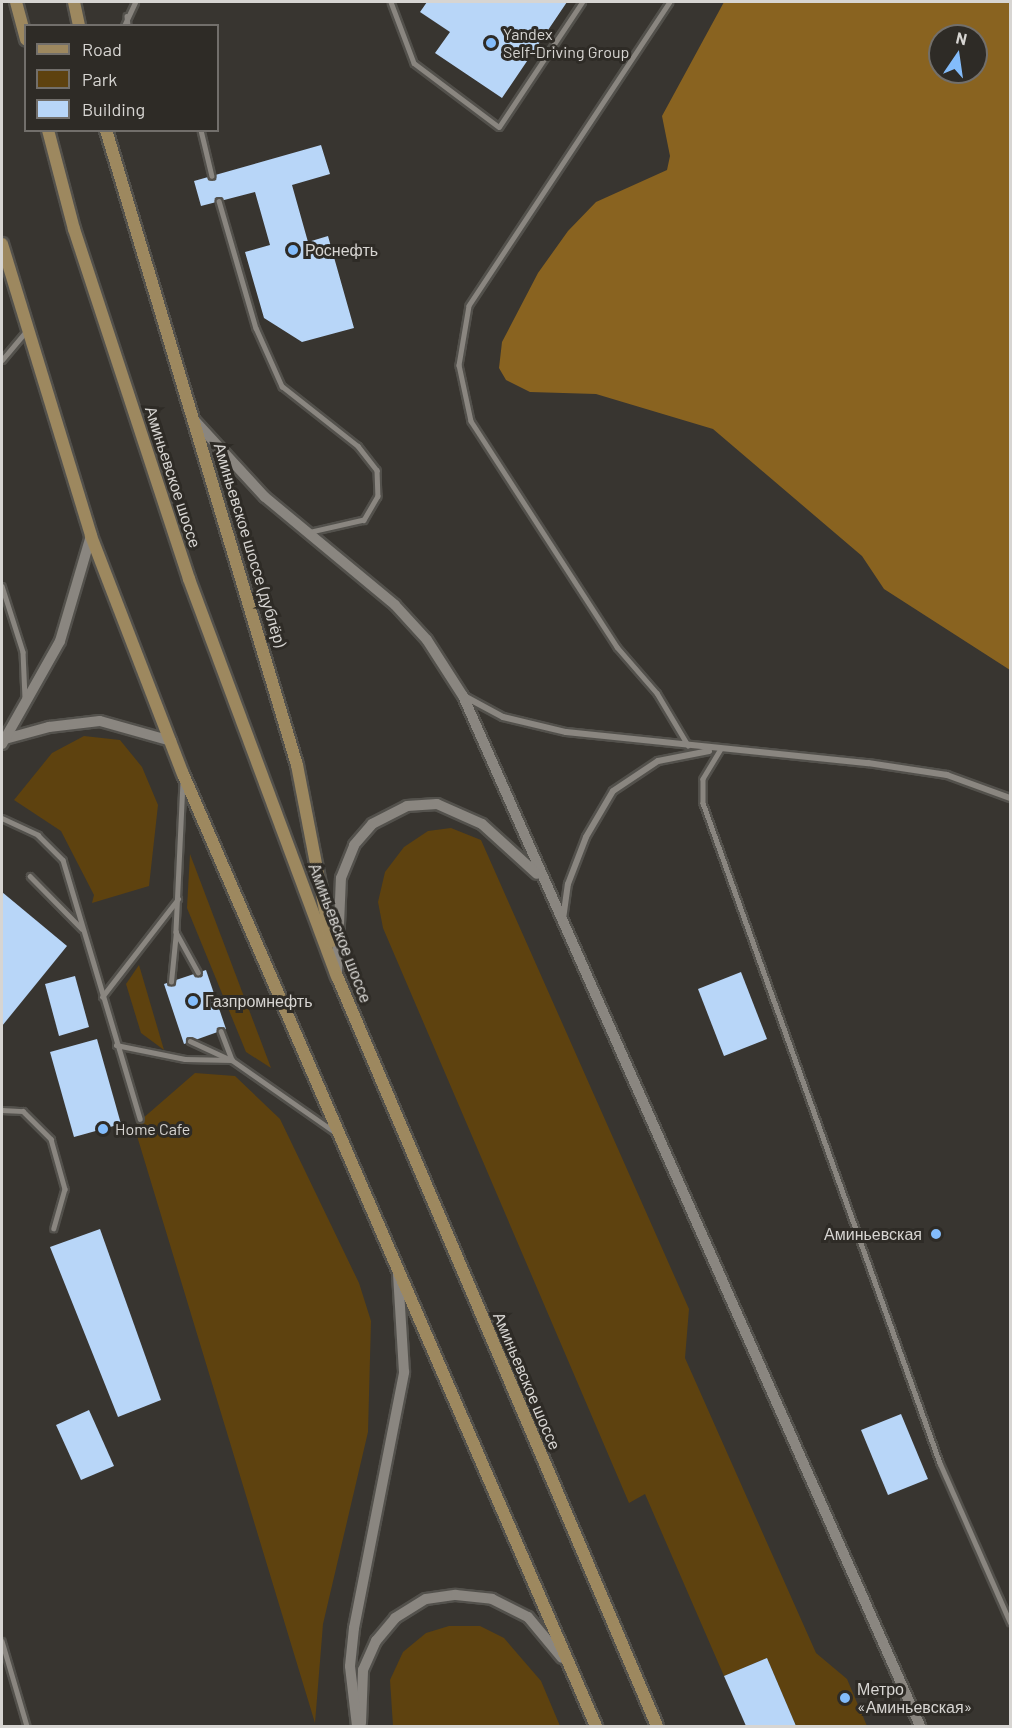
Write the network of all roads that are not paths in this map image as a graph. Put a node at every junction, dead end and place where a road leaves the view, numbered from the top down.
1 (16, 2) edge
2 (74, 2) edge
3 (135, 2) edge
4 (391, 2) edge
5 (582, 2) edge
6 (670, 2) edge
7 (79, 24) edge
8 (126, 24) edge
9 (24, 32) edge
10 (49, 132) edge
11 (107, 132) edge
12 (201, 132) edge
13 (212, 176) dead end
14 (219, 201) dead end
15 (2, 244) edge
16 (27, 330) junction
17 (2, 360) edge
18 (195, 421) junction
19 (311, 532) junction
20 (91, 536) junction
21 (2, 586) edge
22 (463, 696) junction
23 (25, 700) junction
24 (171, 741) junction
25 (3, 742) edge
26 (688, 745) junction
27 (722, 749) junction
28 (183, 774) junction
29 (1011, 798) edge
30 (2, 818) edge
31 (30, 876) dead end
32 (542, 878) junction
33 (178, 898) junction
34 (563, 925) junction
35 (84, 931) junction
36 (176, 932) junction
37 (198, 972) dead end
38 (337, 976) junction
39 (171, 982) dead end
40 (102, 997) junction
41 (221, 1031) dead end
42 (190, 1041) dead end
43 (116, 1045) junction
44 (232, 1060) junction
45 (2, 1110) edge
46 (140, 1119) dead end
47 (336, 1132) junction
48 (54, 1228) dead end
49 (398, 1274) junction
50 (1011, 1622) edge
51 (2, 1641) edge
52 (584, 1698) junction
53 (27, 1726) edge
54 (360, 1726) edge
55 (596, 1726) edge
56 (657, 1726) edge
57 (920, 1726) edge

1 - 9 main road
2 - 7 main road
3 - 8 lane
4 - 5 lane
6 - 26 lane
10 - 38 main road, Аминьевское шоссе
11 - 18 main road, Аминьевское шоссе (дублёр)
12 - 13 lane
14 - 19 lane
15 - 16 main road
16 - 17 lane
16 - 20 main road
18 - 19 street
18 - 38 main road, Аминьевское шоссе (дублёр)
19 - 22 street
20 - 23 street
20 - 24 main road
21 - 23 lane
22 - 26 street
22 - 32 street
23 - 25 street
24 - 25 street
24 - 28 main road
26 - 27 street
27 - 29 street
27 - 34 street
27 - 50 lane
28 - 33 lane
28 - 47 main road
30 - 35 lane
31 - 35 lane
32 - 34 street
32 - 38 street
33 - 36 lane
33 - 40 lane
34 - 57 street
35 - 40 lane
36 - 37 lane
36 - 39 lane
38 - 56 main road, Аминьевское шоссе
40 - 43 lane
41 - 44 lane
42 - 44 lane
43 - 44 lane
43 - 46 lane
44 - 47 lane
45 - 48 lane
47 - 49 main road
49 - 52 main road
49 - 54 street
51 - 53 lane
52 - 54 street
52 - 55 main road

